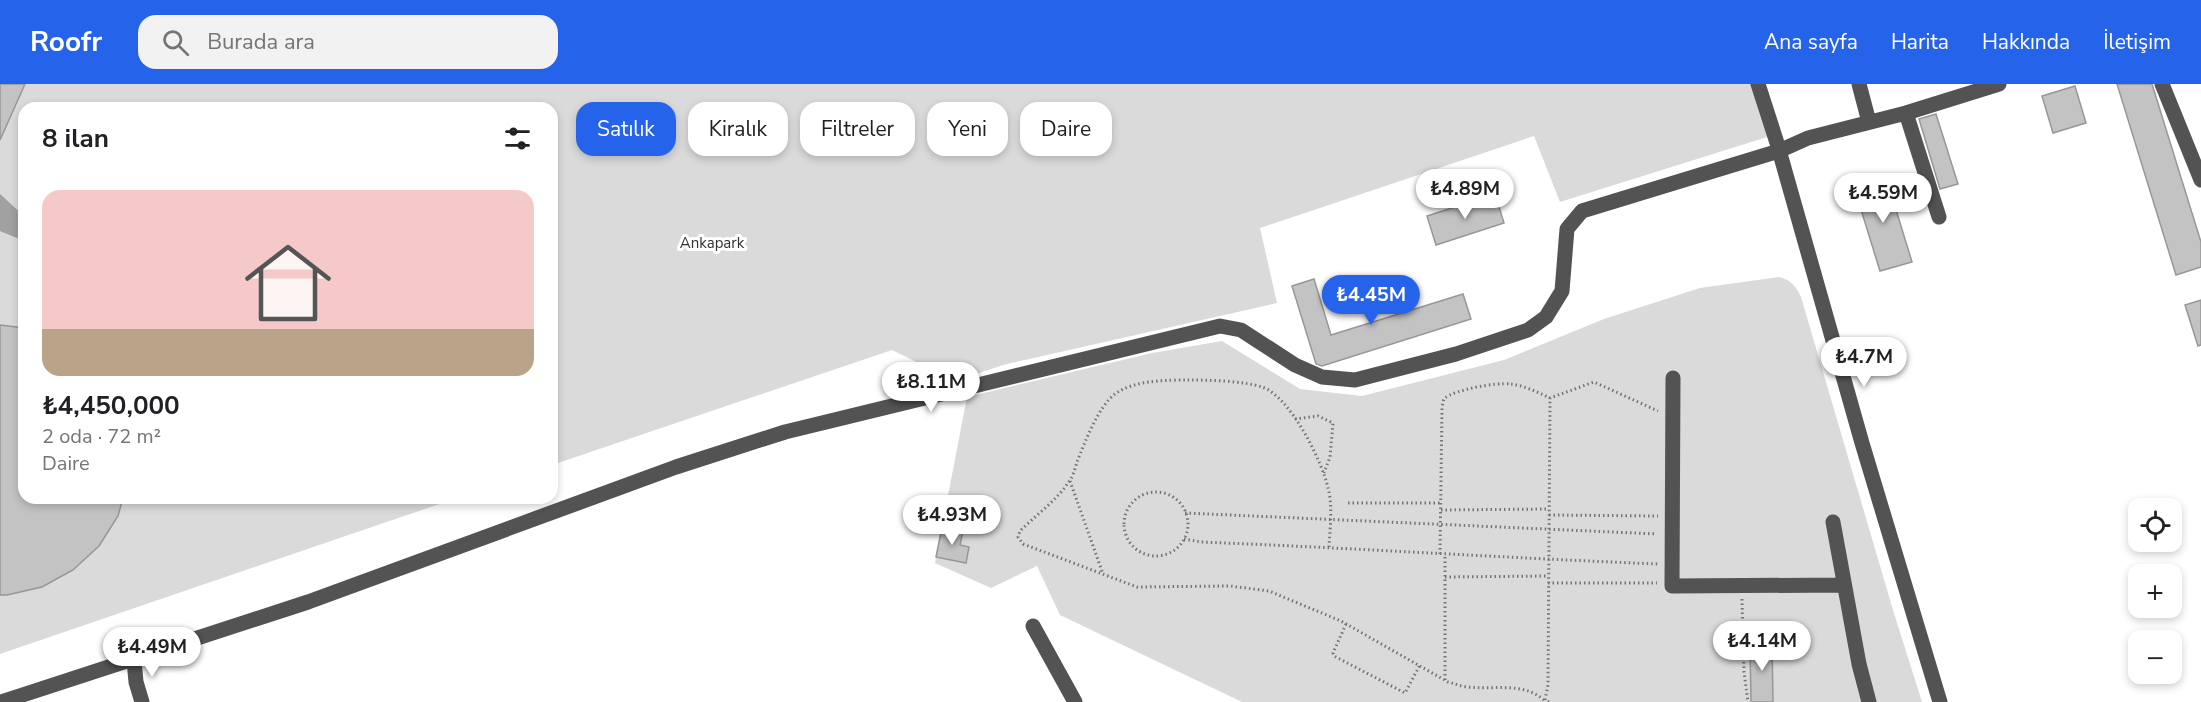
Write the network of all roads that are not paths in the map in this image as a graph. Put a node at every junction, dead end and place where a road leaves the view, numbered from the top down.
1 (1758, 84) edge
2 (1859, 84) edge
3 (2000, 84) edge
4 (2162, 84) edge
5 (1906, 113) junction
6 (1869, 122) junction
7 (1779, 151) junction
8 (2201, 180) edge
9 (1939, 217) dead end
10 (1673, 378) dead end
11 (1833, 522) dead end
12 (1844, 585) junction
13 (1033, 626) dead end
14 (134, 660) junction
15 (1, 702) edge
16 (142, 702) edge
17 (1075, 702) edge
18 (1869, 702) edge
19 (1940, 702) edge

1 - 7 street
2 - 6 street
3 - 5 street
4 - 8 street
5 - 6 street
5 - 9 street
6 - 7 street
7 - 14 street
7 - 19 street
10 - 12 street
11 - 12 street
12 - 18 street
13 - 17 street
14 - 15 street
14 - 16 street

